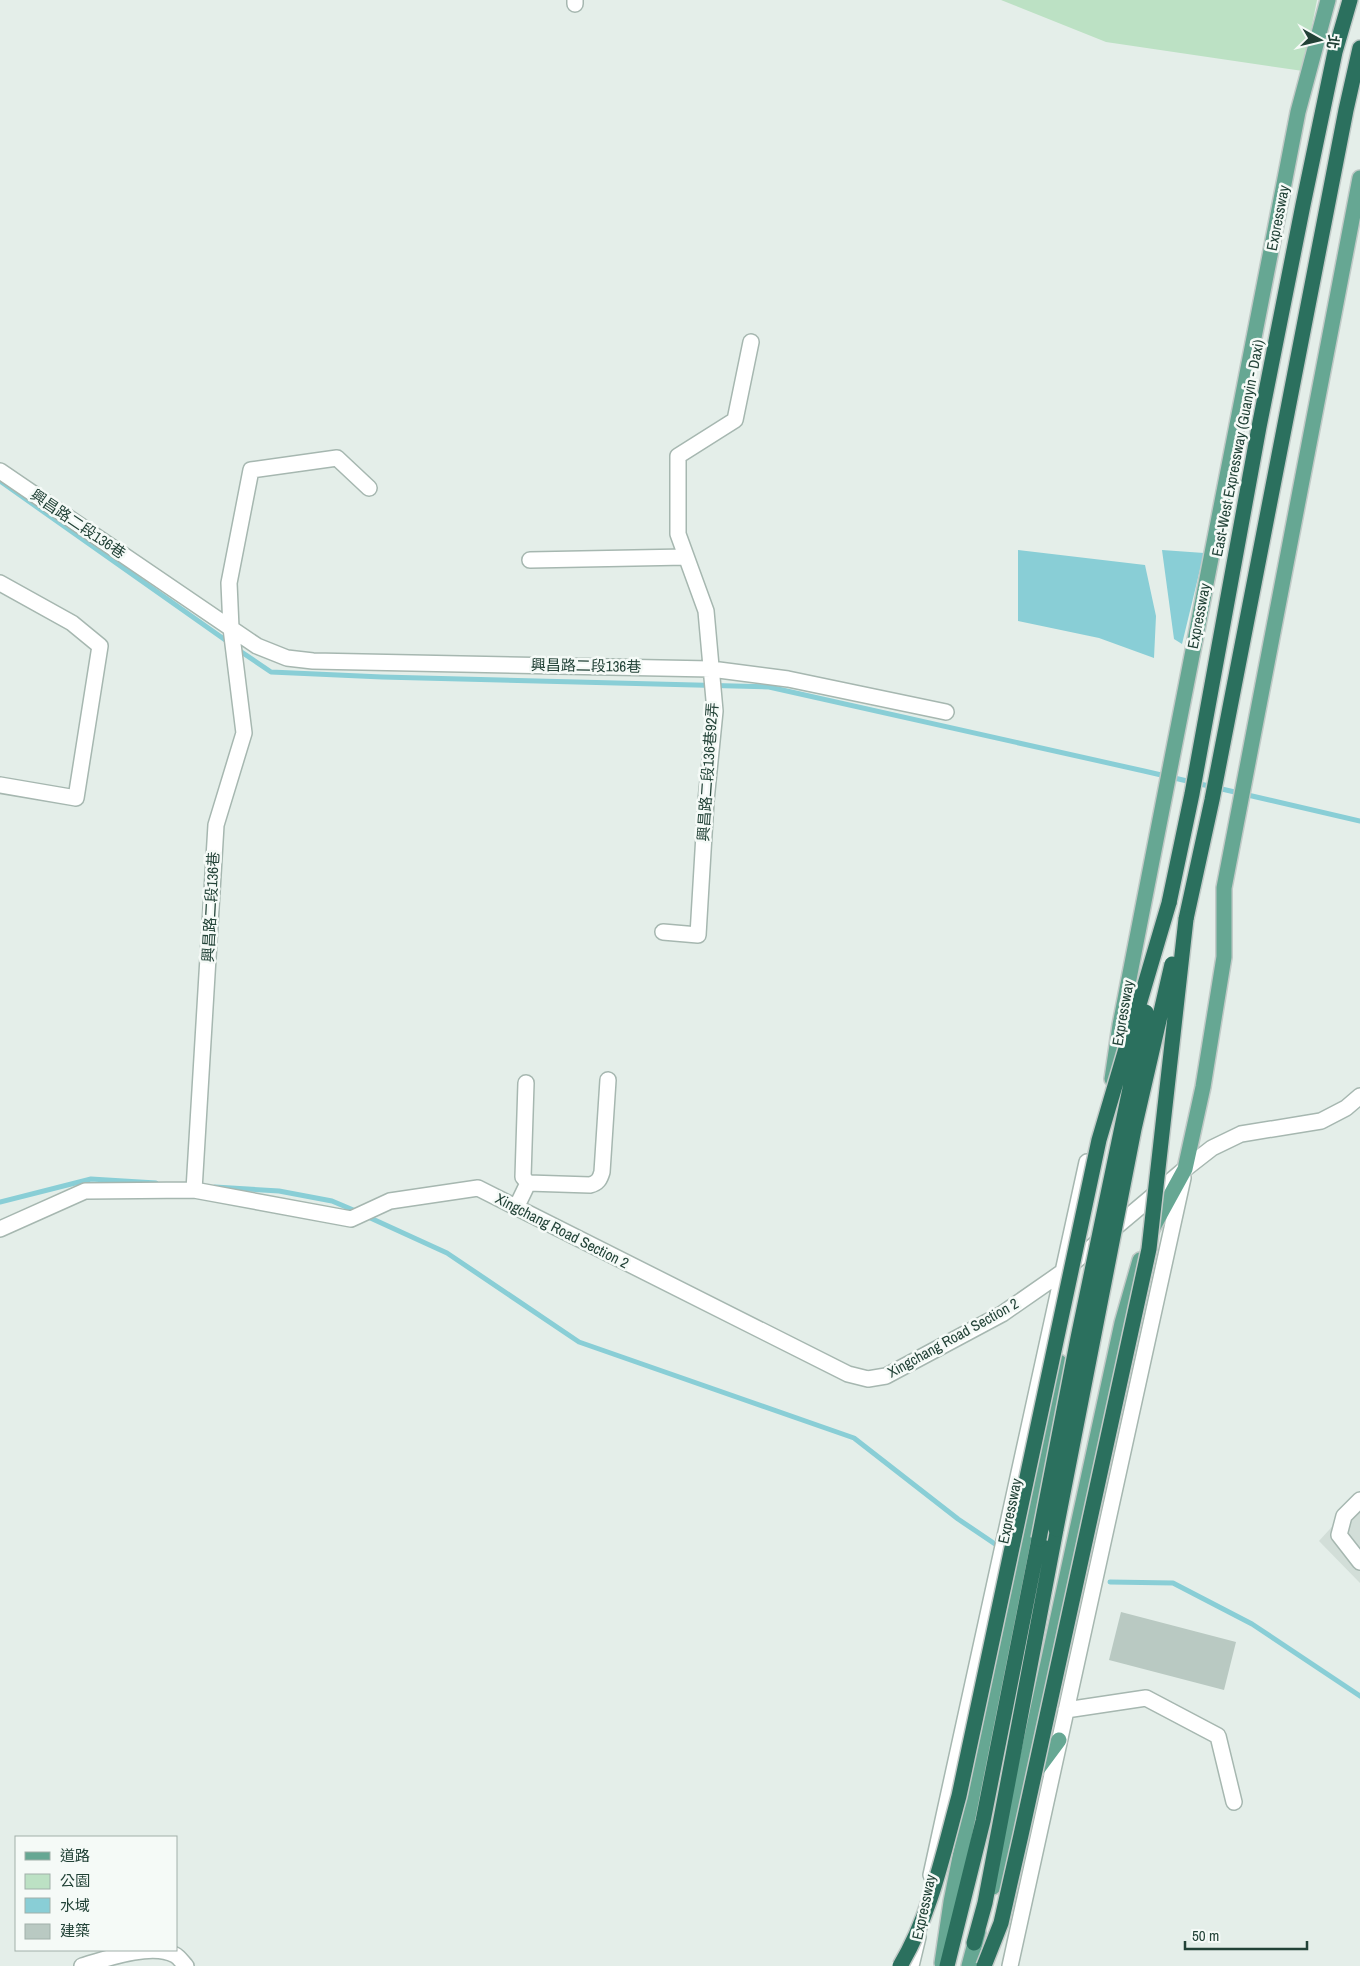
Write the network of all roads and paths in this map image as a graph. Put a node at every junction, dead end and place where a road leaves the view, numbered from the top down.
1 (1328, 0) edge
2 (1350, 0) edge
3 (1360, 48) edge
4 (1360, 178) edge
5 (751, 342) dead end
6 (0, 471) edge
7 (369, 488) dead end
8 (686, 557) junction
9 (530, 560) dead end
10 (0, 583) edge
11 (230, 628) junction
12 (711, 668) junction
13 (946, 712) dead end
14 (0, 785) edge
15 (1169, 903) junction
16 (1186, 919) junction
17 (663, 932) dead end
18 (1115, 1057) junction
19 (608, 1080) dead end
20 (526, 1083) dead end
21 (1360, 1096) edge
22 (1184, 1169) junction
23 (528, 1183) junction
24 (194, 1190) junction
25 (516, 1208) junction
26 (0, 1230) edge
27 (1080, 1255) junction
28 (1061, 1273) junction
29 (1360, 1500) edge
30 (1360, 1562) edge
31 (1066, 1710) junction
32 (1059, 1740) junction
33 (1019, 1794) junction
34 (1234, 1802) dead end
35 (974, 1943) junction
36 (142, 1951) edge
37 (163, 1951) edge
38 (82, 1966) edge
39 (186, 1966) edge
40 (900, 1966) edge
41 (912, 1966) edge
42 (942, 1966) edge
43 (947, 1966) edge
44 (969, 1966) edge
45 (984, 1966) edge
46 (1010, 1966) edge

1 - 18 main road, Expressway
2 - 15 highway, East-West Expressway (Guanyin - Daxi)
3 - 16 highway
4 - 22 main road
5 - 8 street, 興昌路二段136巷92弄
6 - 11 street, 興昌路二段136巷
7 - 11 street, 興昌路二段136巷
8 - 9 street
8 - 12 street, 興昌路二段136巷92弄
10 - 14 street
11 - 12 street, 興昌路二段136巷
11 - 24 street, 興昌路二段136巷
12 - 13 street, 興昌路二段136巷
12 - 17 street, 興昌路二段136巷92弄
15 - 40 highway, bridge
15 - 43 highway, bridge
16 - 35 highway, bridge
16 - 45 highway, bridge
18 - 27 main road, Expressway
18 - 28 street, Expressway
19 - 23 street
20 - 23 street
21 - 22 street, Xingchang Road Section 2
22 - 27 street, Xingchang Road Section 2
22 - 31 street
22 - 33 main road
23 - 25 street
24 - 25 street, Xingchang Road Section 2
24 - 26 street, Xingchang Road Section 2
25 - 28 street, Xingchang Road Section 2
27 - 28 street, Xingchang Road Section 2
27 - 42 main road, Expressway
28 - 41 street, Expressway
29 - 30 street
31 - 32 street
31 - 34 street
32 - 33 main road
32 - 46 street
33 - 35 main road
35 - 44 main road
36 - 38 street
37 - 39 street

